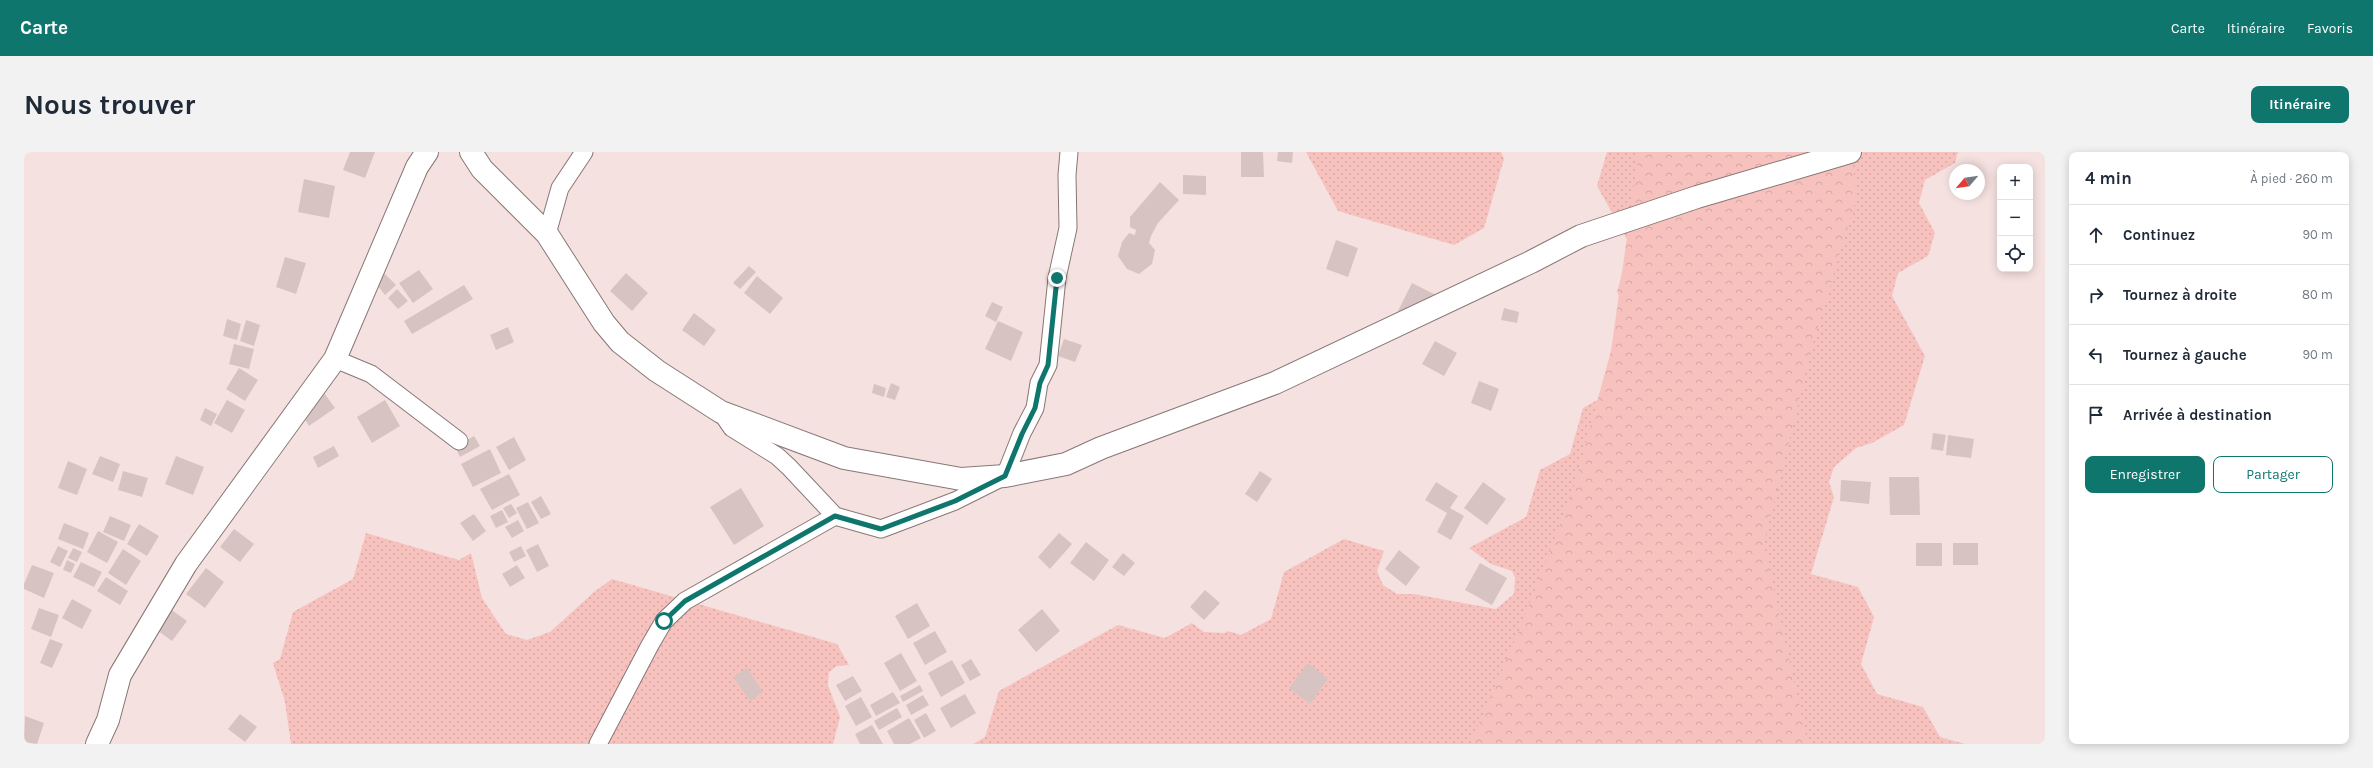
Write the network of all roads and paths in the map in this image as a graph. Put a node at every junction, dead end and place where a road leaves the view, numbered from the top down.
1 (427, 152) edge
2 (471, 152) edge
3 (584, 152) edge
4 (1069, 152) edge
5 (1850, 152) edge
6 (548, 234) junction
7 (335, 359) junction
8 (721, 412) junction
9 (458, 441) dead end
10 (1005, 476) junction
11 (835, 516) junction
12 (97, 744) edge
13 (598, 744) edge

1 - 7 street
2 - 6 street
3 - 6 street
4 - 10 street
5 - 10 street
6 - 8 street
7 - 9 street
7 - 12 street
8 - 10 street
8 - 11 street
10 - 11 street
11 - 13 street

